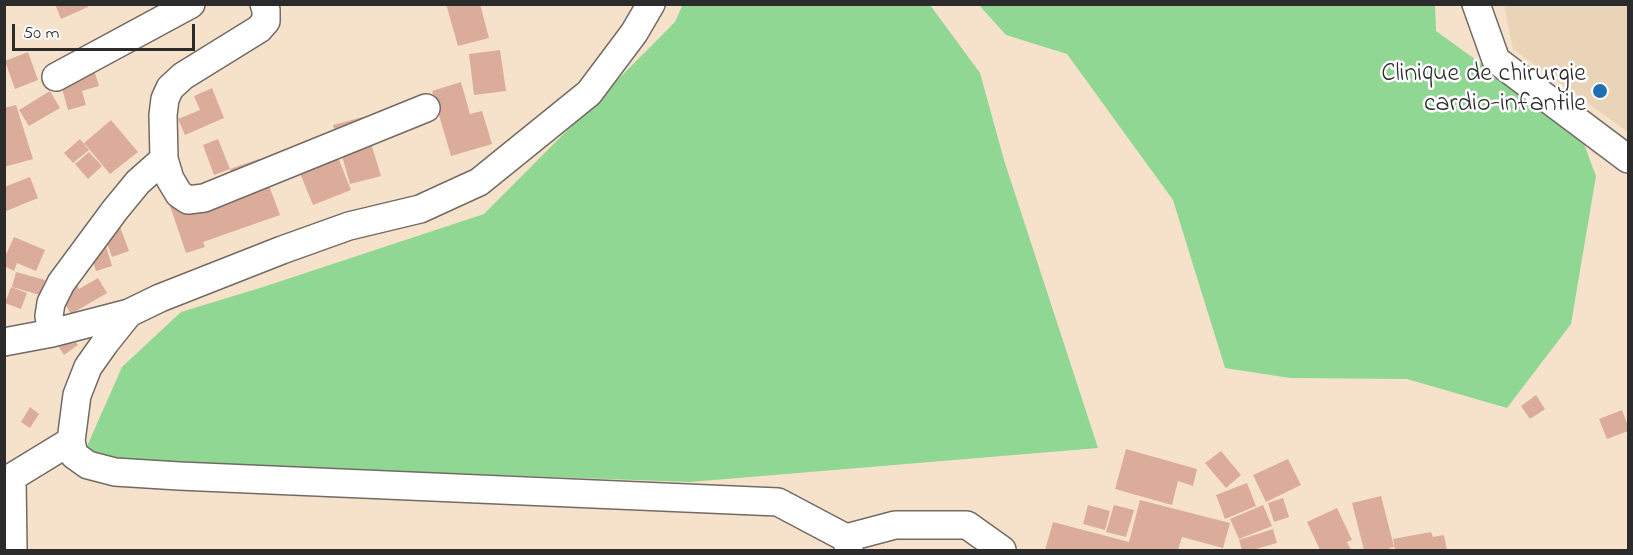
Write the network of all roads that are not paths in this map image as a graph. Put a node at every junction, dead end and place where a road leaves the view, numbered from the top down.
1 (191, 4) edge
2 (264, 4) edge
3 (651, 4) edge
4 (1476, 4) edge
5 (56, 77) dead end
6 (426, 108) dead end
7 (164, 159) junction
8 (1629, 159) edge
9 (129, 313) junction
10 (52, 333) junction
11 (4, 342) edge
12 (70, 441) junction
13 (8, 480) edge
14 (847, 544) edge
15 (14, 550) edge
16 (1002, 550) edge

1 - 5 street
2 - 7 street
3 - 9 street
4 - 8 street
6 - 7 street
7 - 10 street
9 - 10 street
9 - 12 street
10 - 11 street
12 - 13 street
12 - 14 street
13 - 15 street
14 - 16 street

